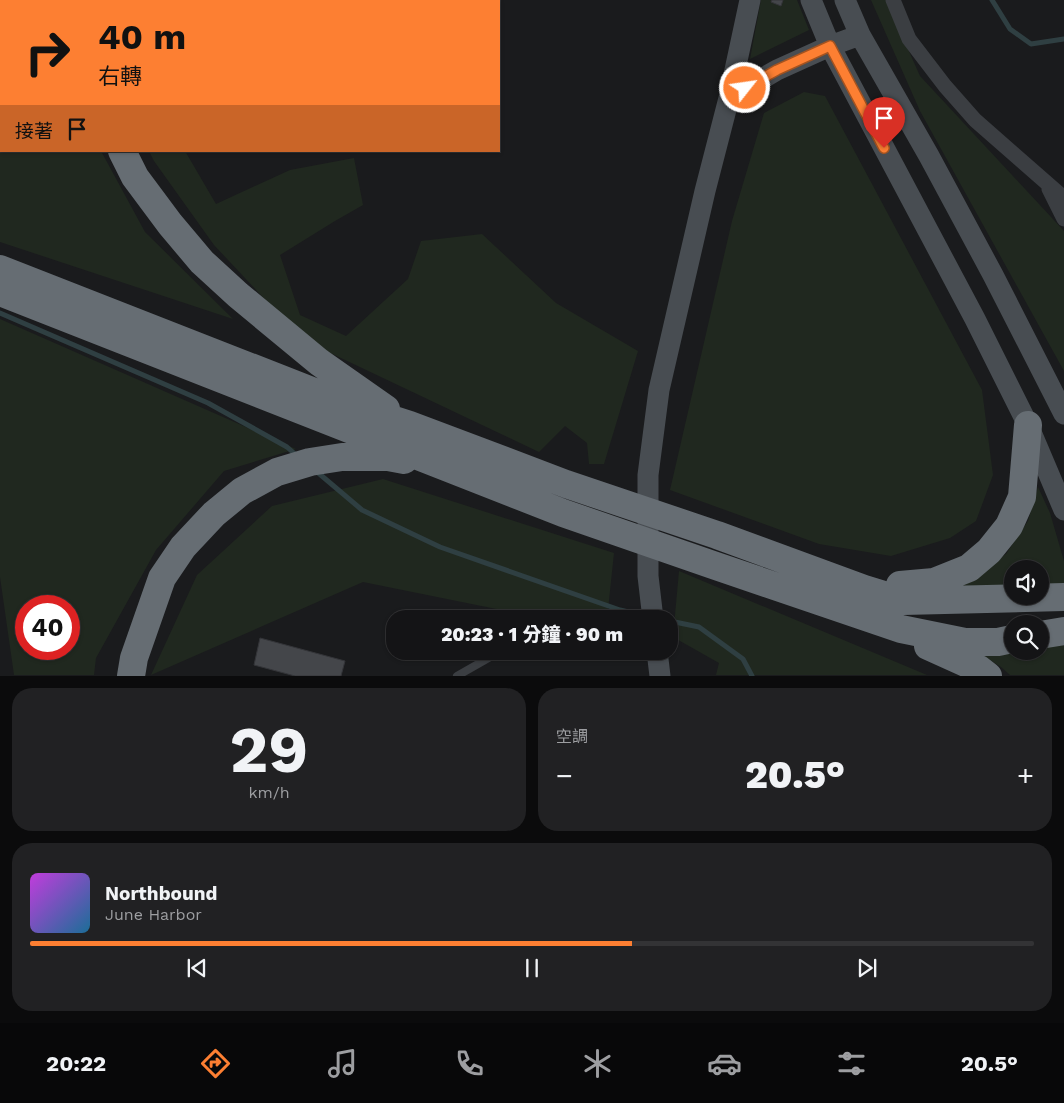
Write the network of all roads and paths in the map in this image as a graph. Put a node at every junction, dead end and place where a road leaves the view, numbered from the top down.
1 (750, 0) edge
2 (811, 0) edge
3 (845, 0) edge
4 (893, 0) edge
5 (860, 35) junction
6 (830, 46) junction
7 (729, 98) junction
8 (122, 152) edge
9 (1046, 181) junction
10 (1064, 198) edge
11 (1064, 219) edge
12 (0, 269) edge
13 (0, 292) edge
14 (1064, 414) edge
15 (410, 425) junction
16 (1028, 425) junction
17 (445, 467) junction
18 (1064, 510) edge
19 (864, 589) junction
20 (1064, 597) edge
21 (652, 610) edge
22 (901, 629) junction
23 (1064, 631) edge
24 (1049, 634) edge
25 (1004, 641) edge
26 (485, 660) edge
27 (658, 660) edge
28 (130, 676) edge
29 (457, 676) edge
30 (660, 676) edge
31 (988, 676) edge

1 - 7 main road
2 - 6 main road
3 - 5 main road
4 - 9 street
5 - 6 main road
5 - 14 main road
6 - 7 main road
6 - 16 main road
7 - 21 main road
8 - 15 highway
9 - 10 street
9 - 11 street
12 - 15 highway
13 - 17 highway
15 - 19 highway
16 - 18 main road
16 - 19 highway
17 - 22 highway
17 - 28 highway
19 - 20 highway
22 - 25 highway
22 - 31 highway
23 - 24 highway
26 - 29 lane
27 - 30 main road

